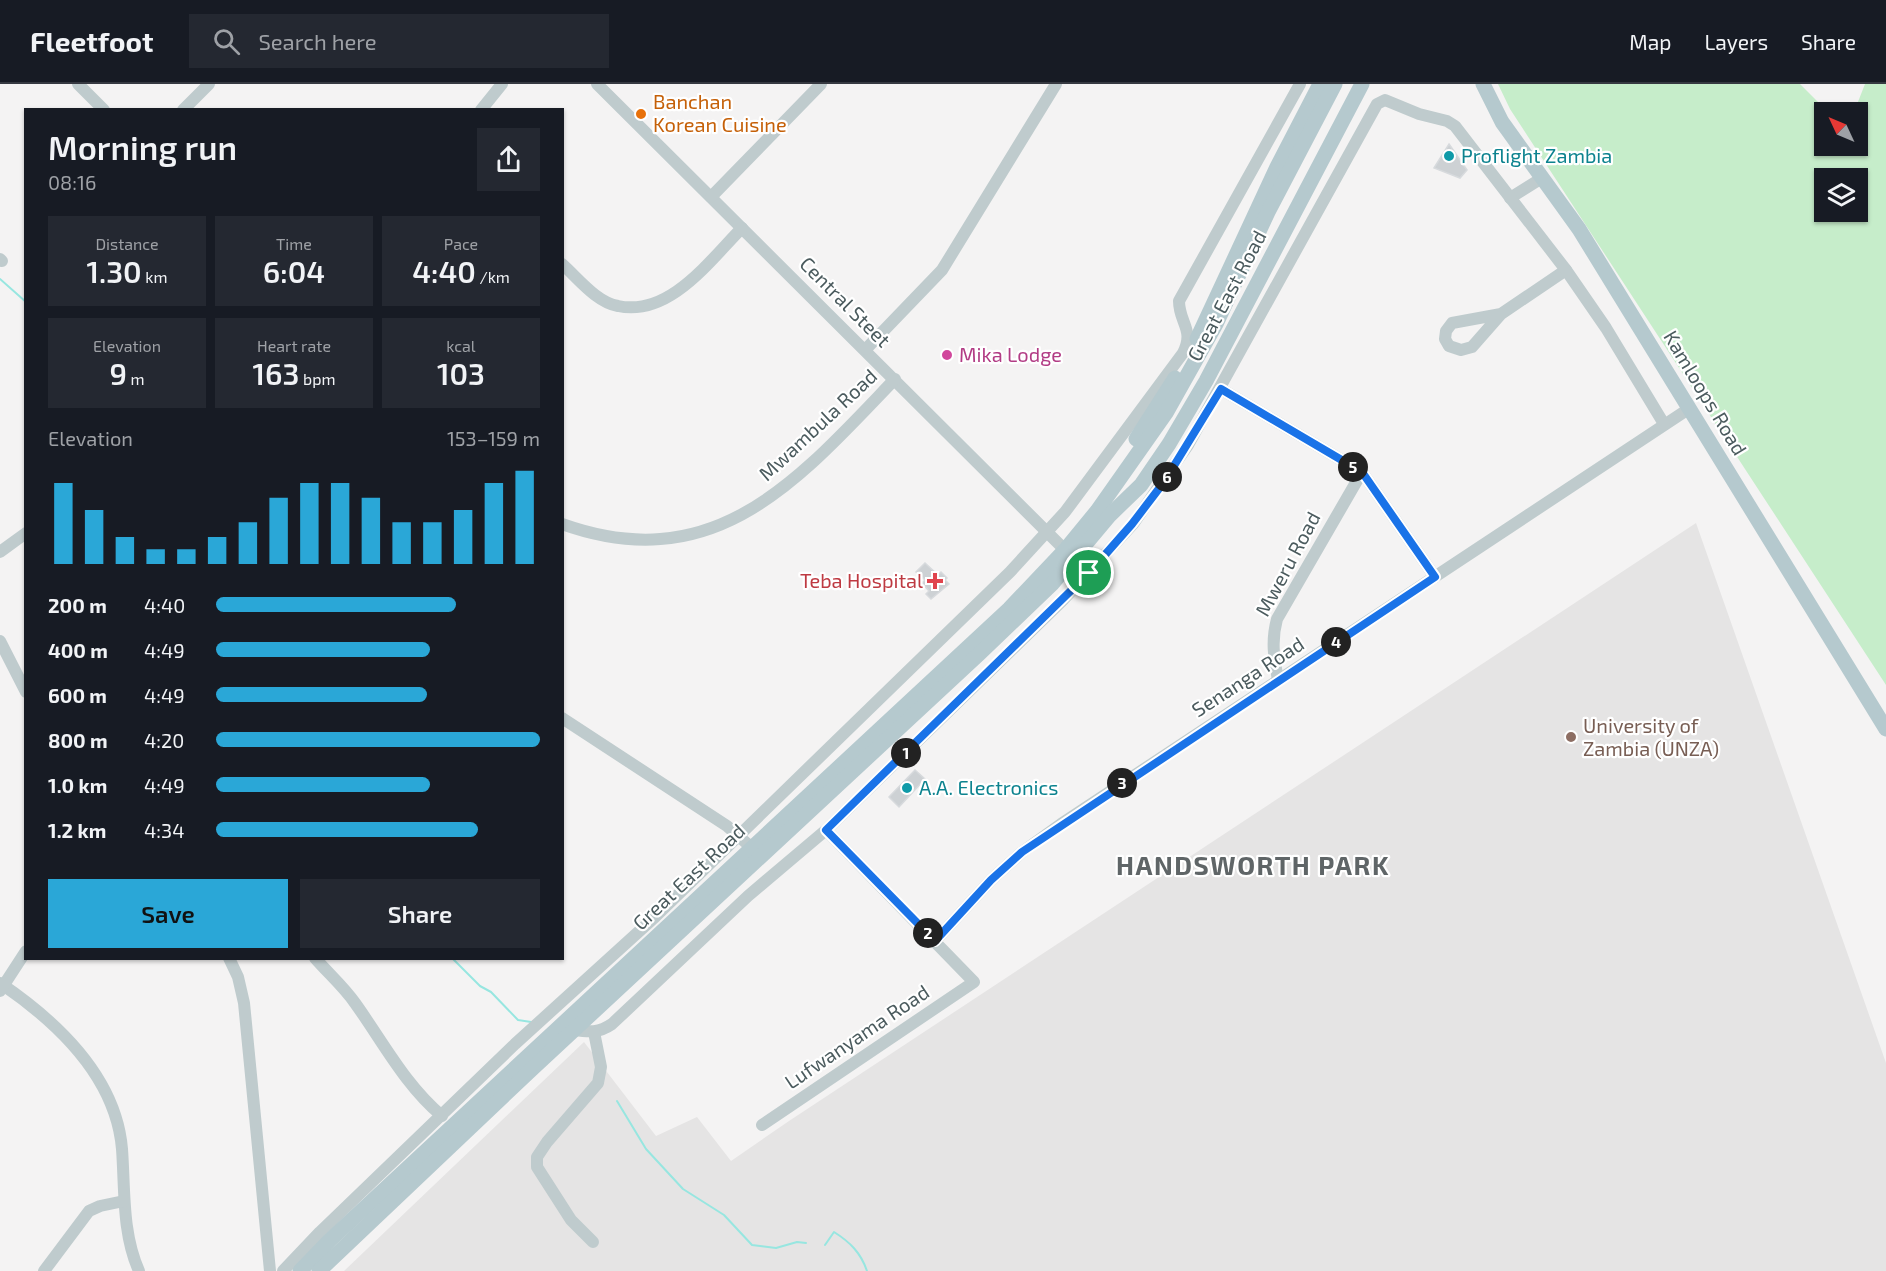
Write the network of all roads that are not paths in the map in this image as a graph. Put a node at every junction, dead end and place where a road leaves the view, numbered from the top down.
1 (78, 84) edge
2 (209, 84) edge
3 (502, 84) edge
4 (597, 84) edge
5 (821, 84) edge
6 (1056, 84) edge
7 (1300, 84) edge
8 (1320, 84) edge
9 (1335, 84) edge
10 (1343, 84) edge
11 (1362, 84) edge
12 (1483, 84) edge
13 (102, 108) edge
14 (185, 108) edge
15 (483, 108) edge
16 (1542, 178) junction
17 (711, 197) junction
18 (1510, 198) junction
19 (742, 228) junction
20 (564, 266) edge
21 (1566, 270) junction
22 (1501, 314) dead end
23 (866, 349) junction
24 (895, 379) junction
25 (1221, 389) junction
26 (1690, 408) junction
27 (1664, 424) junction
28 (1362, 472) junction
29 (1104, 511) junction
30 (564, 525) edge
31 (1046, 533) junction
32 (24, 534) edge
33 (0, 552) edge
34 (1070, 554) junction
35 (1089, 573) junction
36 (1435, 577) junction
37 (0, 641) edge
38 (1278, 680) junction
39 (24, 688) edge
40 (564, 719) edge
41 (1886, 729) edge
42 (826, 830) junction
43 (739, 835) junction
44 (752, 848) junction
45 (935, 941) junction
46 (24, 954) edge
47 (230, 960) edge
48 (317, 960) edge
49 (1, 987) edge
50 (574, 1030) junction
51 (594, 1032) junction
52 (442, 1116) junction
53 (762, 1125) dead end
54 (124, 1202) junction
55 (593, 1242) dead end
56 (44, 1271) edge
57 (139, 1271) edge
58 (270, 1271) edge
59 (283, 1271) edge
60 (300, 1271) edge
61 (319, 1271) edge

1 - 13 street
2 - 14 street
3 - 15 street
4 - 17 street, Central Steet
5 - 17 street
6 - 23 street
7 - 31 street
8 - 29 main road, Great East Road
9 - 29 main road, Great East Road
10 - 29 main road, Great East Road
11 - 29 main road, Great East Road
12 - 16 main road, Kamloops Road
16 - 18 street
16 - 26 main road, Kamloops Road
17 - 19 street, Central Steet
18 - 21 street
18 - 25 street
19 - 20 street
19 - 23 street, Central Steet
21 - 22 street
21 - 27 street
23 - 24 street, Central Steet
24 - 30 street, Mwambula Road
24 - 31 street, Central Steet
25 - 28 street
25 - 35 street
26 - 27 street, Senanga Road
26 - 41 main road, Kamloops Road
27 - 36 street, Senanga Road
28 - 36 street
28 - 38 street, Mweru Road
29 - 34 main road, Great East Road
31 - 34 street, Central Steet
31 - 43 street
32 - 33 street
34 - 35 street, Central Steet
34 - 44 main road, Great East Road
34 - 50 main road, Great East Road
35 - 42 street
36 - 38 street, Senanga Road
37 - 39 street
38 - 45 street, Senanga Road
40 - 43 street
42 - 45 street
42 - 51 street
43 - 44 street
43 - 52 street
44 - 60 main road, Great East Road
45 - 53 street, Lufwanyama Road
46 - 49 street
47 - 58 street
48 - 52 street
49 - 54 street
50 - 51 street
50 - 61 main road, Great East Road
51 - 55 street
52 - 59 street
54 - 56 street
54 - 57 street

